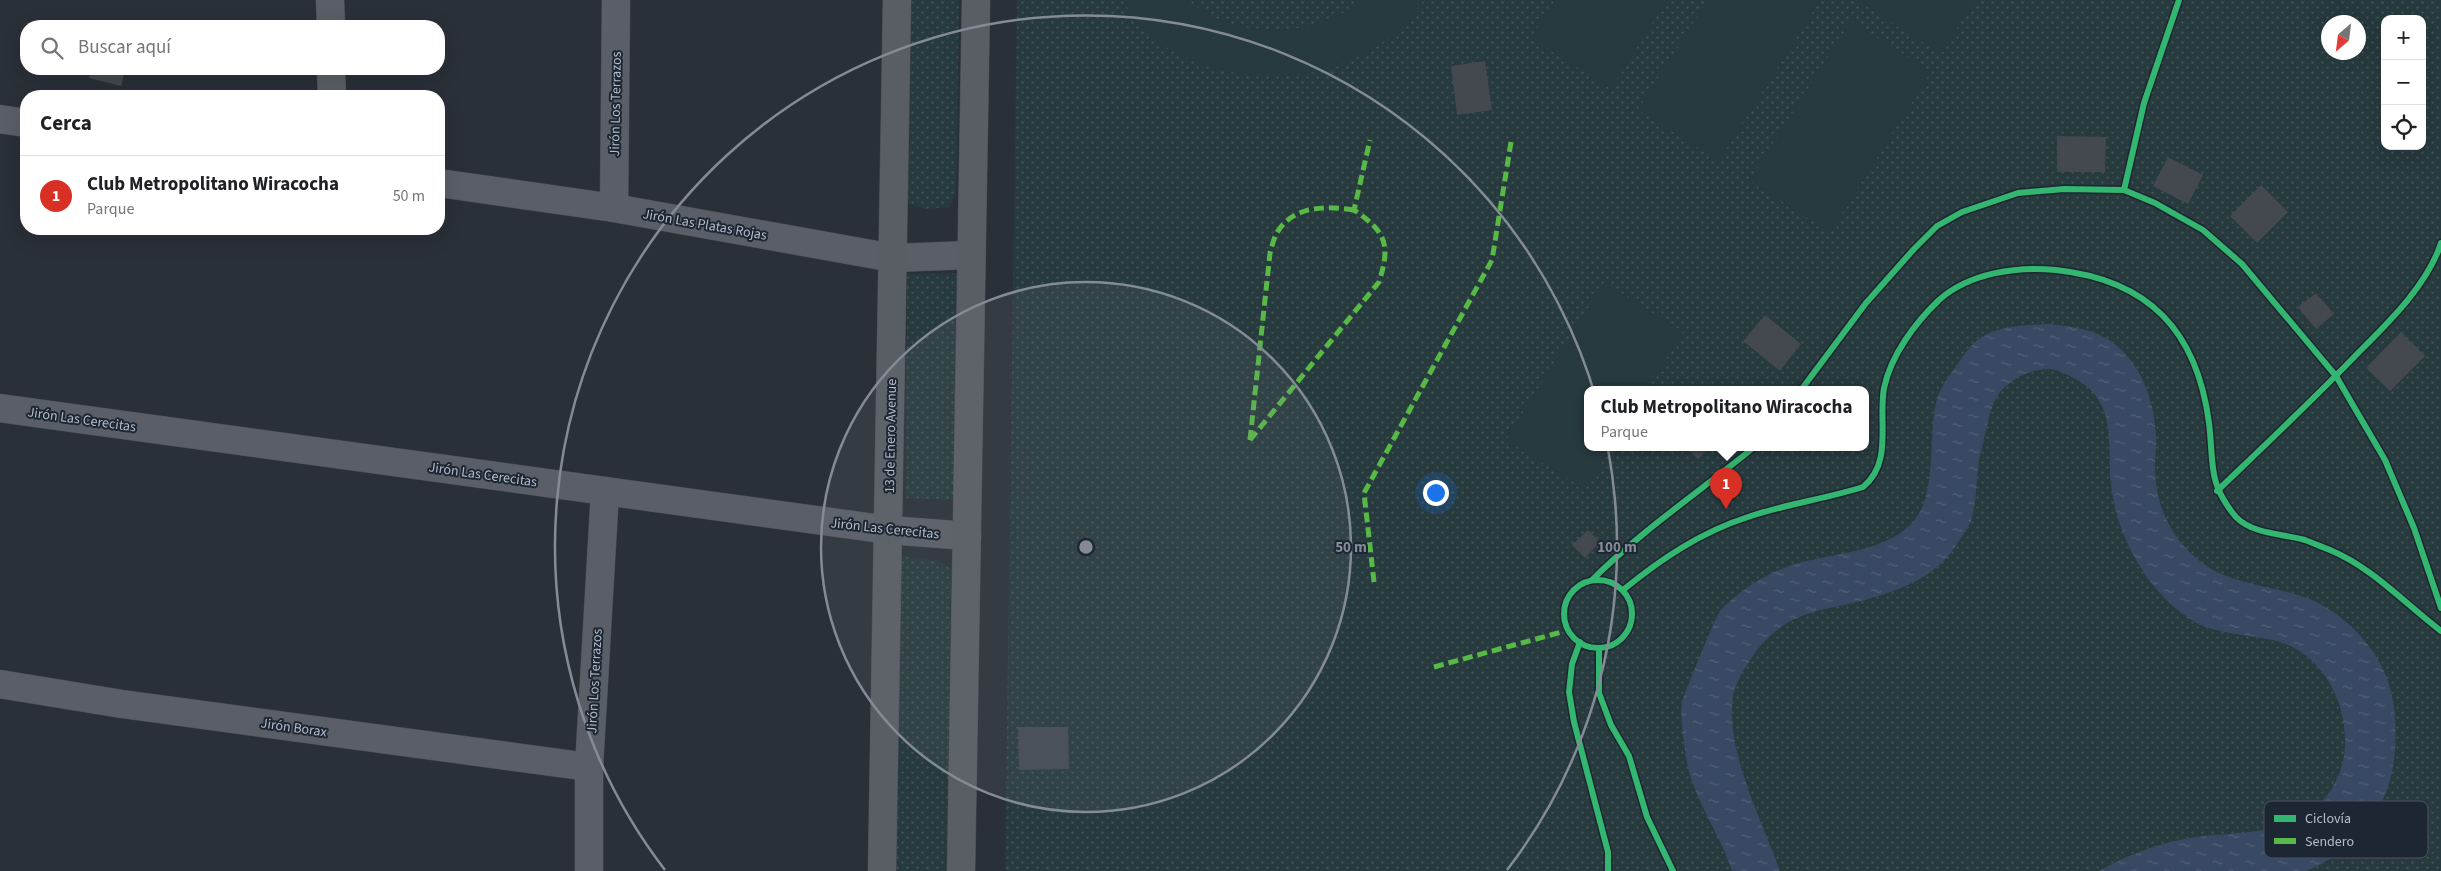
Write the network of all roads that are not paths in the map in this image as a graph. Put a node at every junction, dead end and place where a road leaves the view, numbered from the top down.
1 (330, 0) edge
2 (616, 0) edge
3 (897, 0) edge
4 (976, 0) edge
5 (331, 20) edge
6 (331, 75) edge
7 (332, 90) edge
8 (0, 119) edge
9 (20, 122) edge
10 (445, 184) edge
11 (614, 208) junction
12 (971, 255) junction
13 (893, 258) junction
14 (0, 408) edge
15 (605, 491) junction
16 (889, 530) junction
17 (967, 536) junction
18 (0, 684) edge
19 (589, 767) junction
20 (589, 871) edge
21 (882, 871) edge
22 (961, 871) edge

1 - 5 street
2 - 11 street, Jirón Los Terrazos
3 - 13 main road, 13 de Enero Avenue
4 - 12 main road
6 - 7 street
8 - 9 street
10 - 11 street, Jirón Las Platas Rojas
11 - 13 street, Jirón Las Platas Rojas
12 - 13 street, Jirón Las Platas Rojas
12 - 17 main road
13 - 16 main road, 13 de Enero Avenue
14 - 15 street, Jirón Las Cerecitas
15 - 16 street, Jirón Las Cerecitas
15 - 19 street, Jirón Los Terrazos
16 - 17 street, Jirón Las Cerecitas
16 - 21 main road, 13 de Enero Avenue
17 - 22 main road
18 - 19 street, Jirón Borax
19 - 20 street, Jirón Los Terrazos

